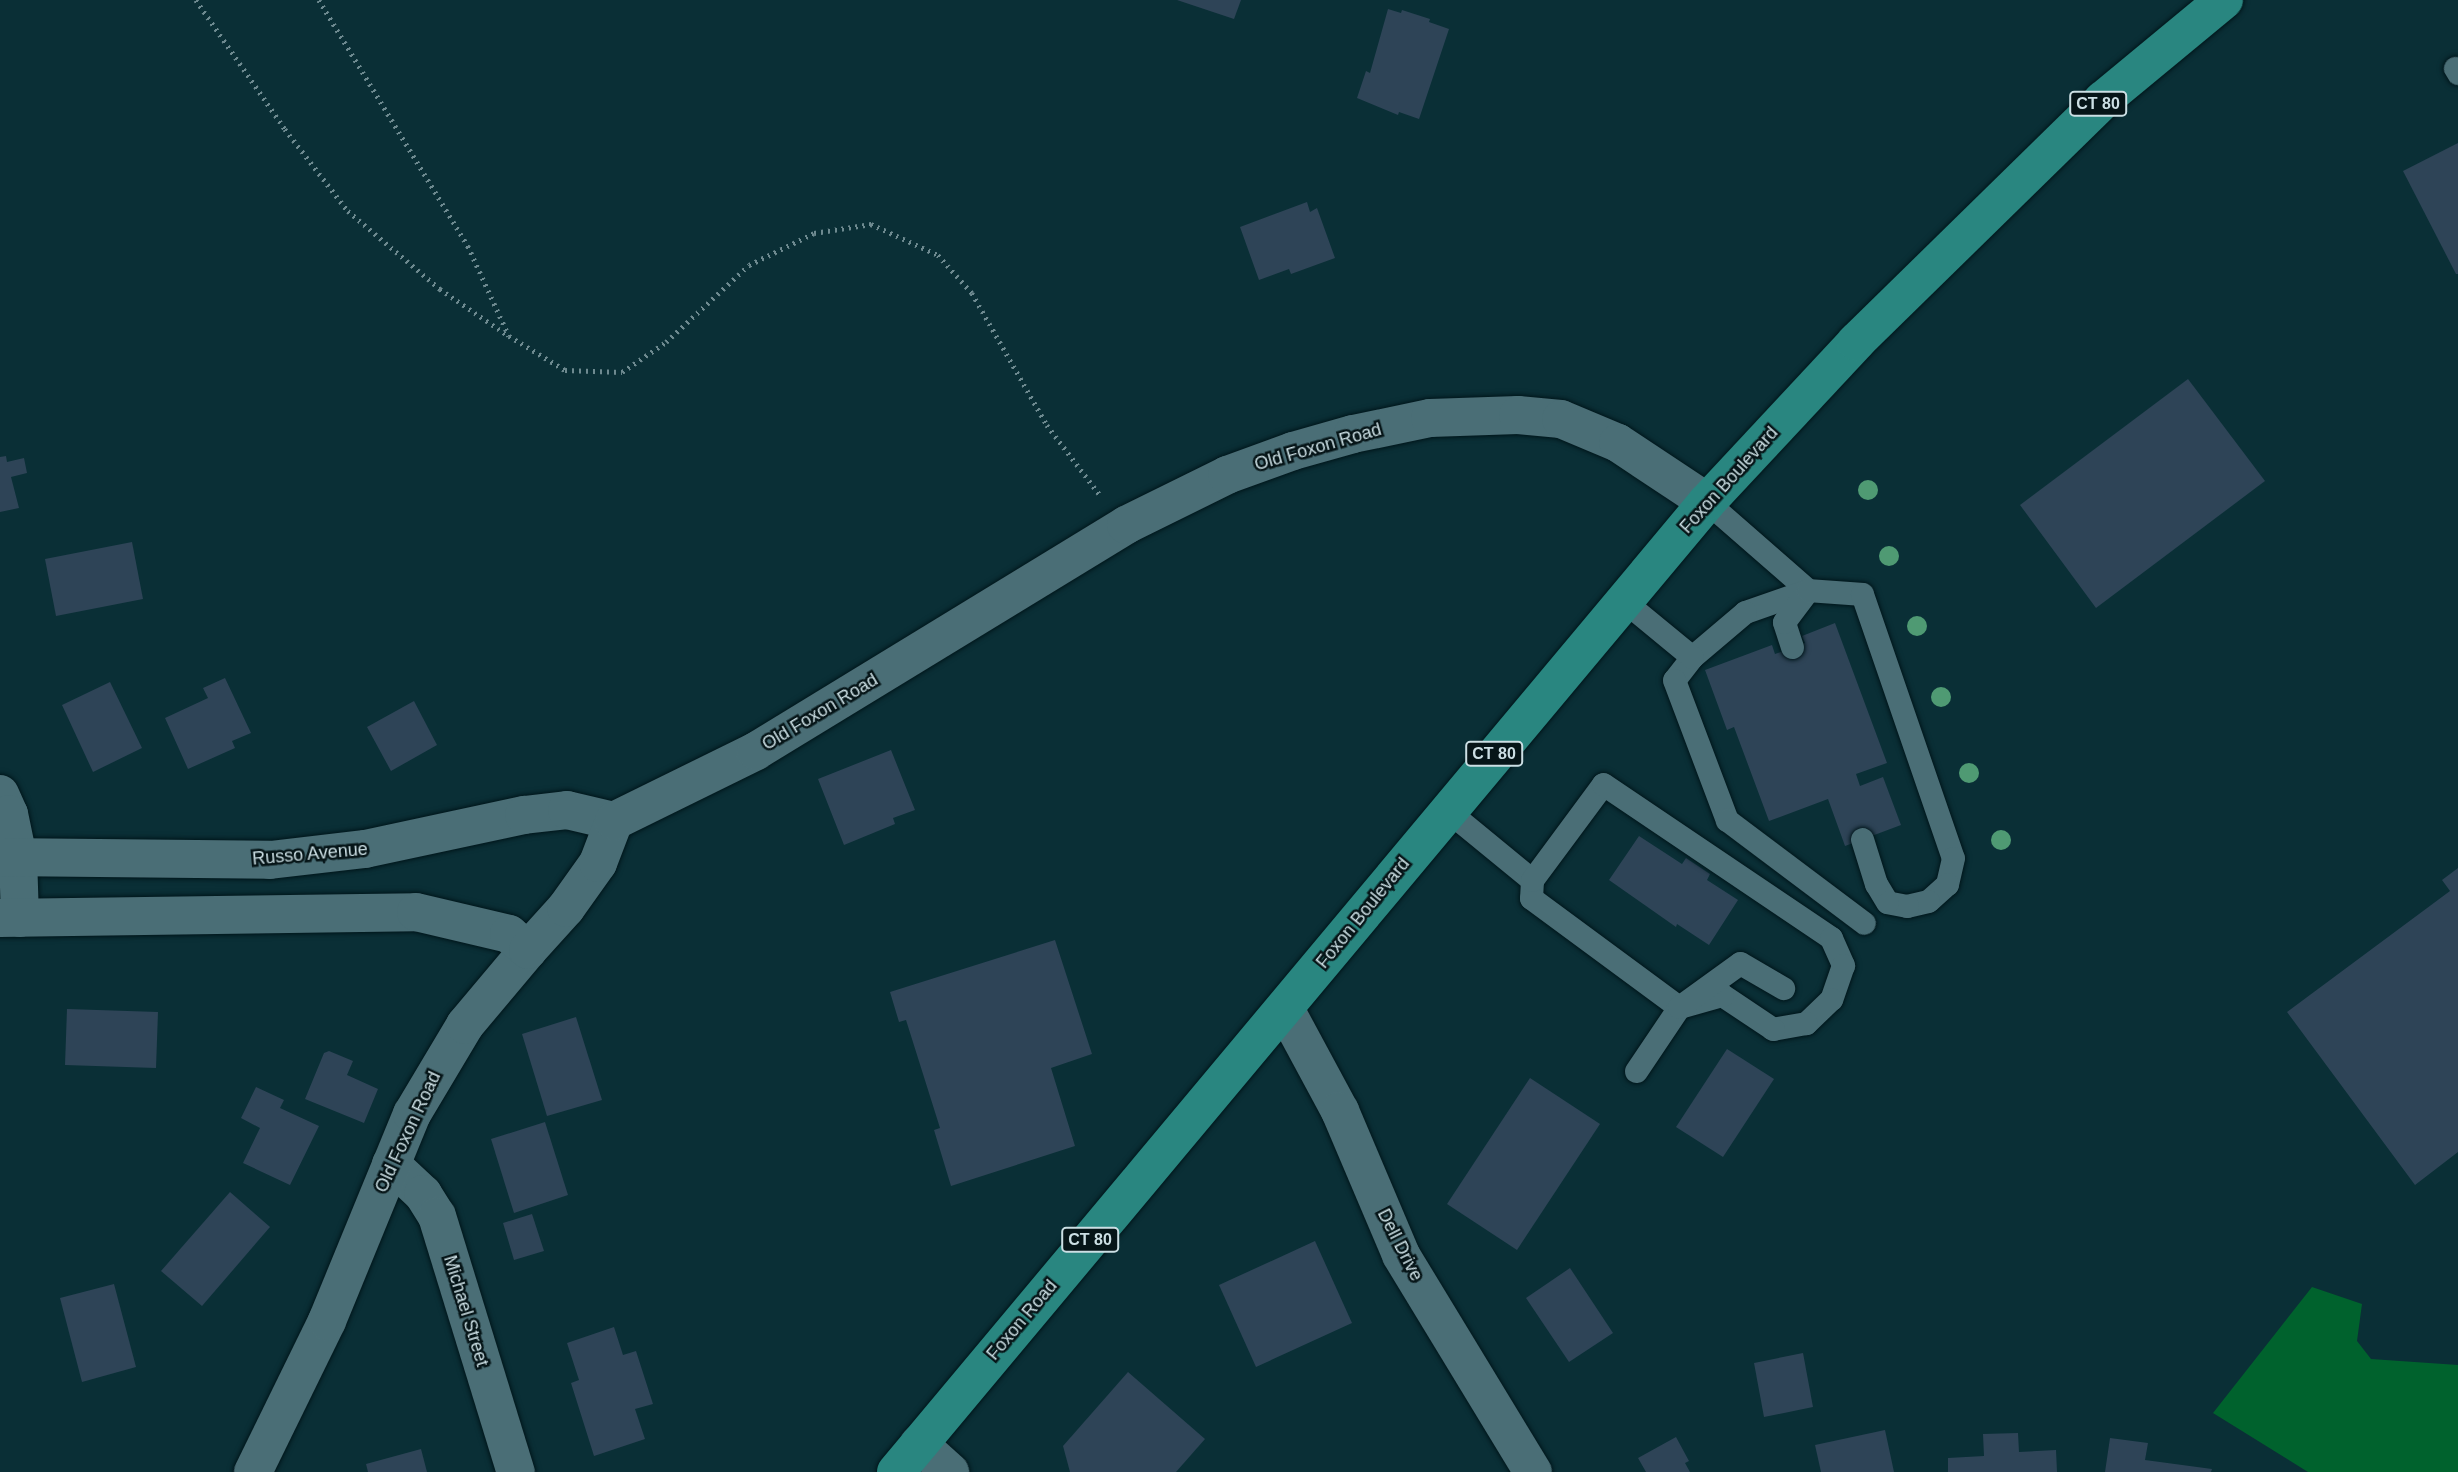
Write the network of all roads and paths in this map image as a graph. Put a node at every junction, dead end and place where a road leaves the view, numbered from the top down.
1 (195, 0) edge
2 (318, 0) edge
3 (2224, 0) edge
4 (509, 336) junction
5 (1707, 502) junction
6 (1126, 525) junction
7 (1808, 590) junction
8 (1624, 601) junction
9 (1792, 647) dead end
10 (1692, 657) junction
11 (0, 794) edge
12 (1448, 811) junction
13 (614, 821) junction
14 (1862, 839) dead end
15 (9, 857) edge
16 (1532, 880) junction
17 (10, 918) edge
18 (1864, 923) dead end
19 (528, 950) junction
20 (1783, 988) dead end
21 (1679, 1007) junction
22 (1285, 1009) junction
23 (1636, 1071) dead end
24 (391, 1164) junction
25 (907, 1458) edge
26 (253, 1472) edge
27 (516, 1472) edge
28 (950, 1472) edge
29 (1533, 1472) edge

1 - 4 path
2 - 4 path
3 - 5 main road, Foxon Boulevard / CT 80
4 - 6 path
5 - 6 street, Old Foxon Road
5 - 7 lane
5 - 8 main road, Foxon Boulevard / CT 80
6 - 13 street, Old Foxon Road
7 - 9 lane
7 - 10 lane
7 - 14 lane
8 - 10 lane
8 - 12 main road, Foxon Boulevard / CT 80
10 - 18 lane
11 - 15 street
12 - 16 lane
12 - 22 main road, Foxon Boulevard / CT 80
13 - 15 street, Russo Avenue
13 - 19 street, Old Foxon Road
15 - 17 street
16 - 21 lane
16 - 21 lane
17 - 19 street
19 - 24 street, Old Foxon Road
20 - 21 lane
21 - 23 lane
22 - 25 main road, Foxon Road / CT 80
22 - 29 street, Dell Drive
24 - 26 street, Old Foxon Road
24 - 27 street, Michael Street
25 - 28 street

